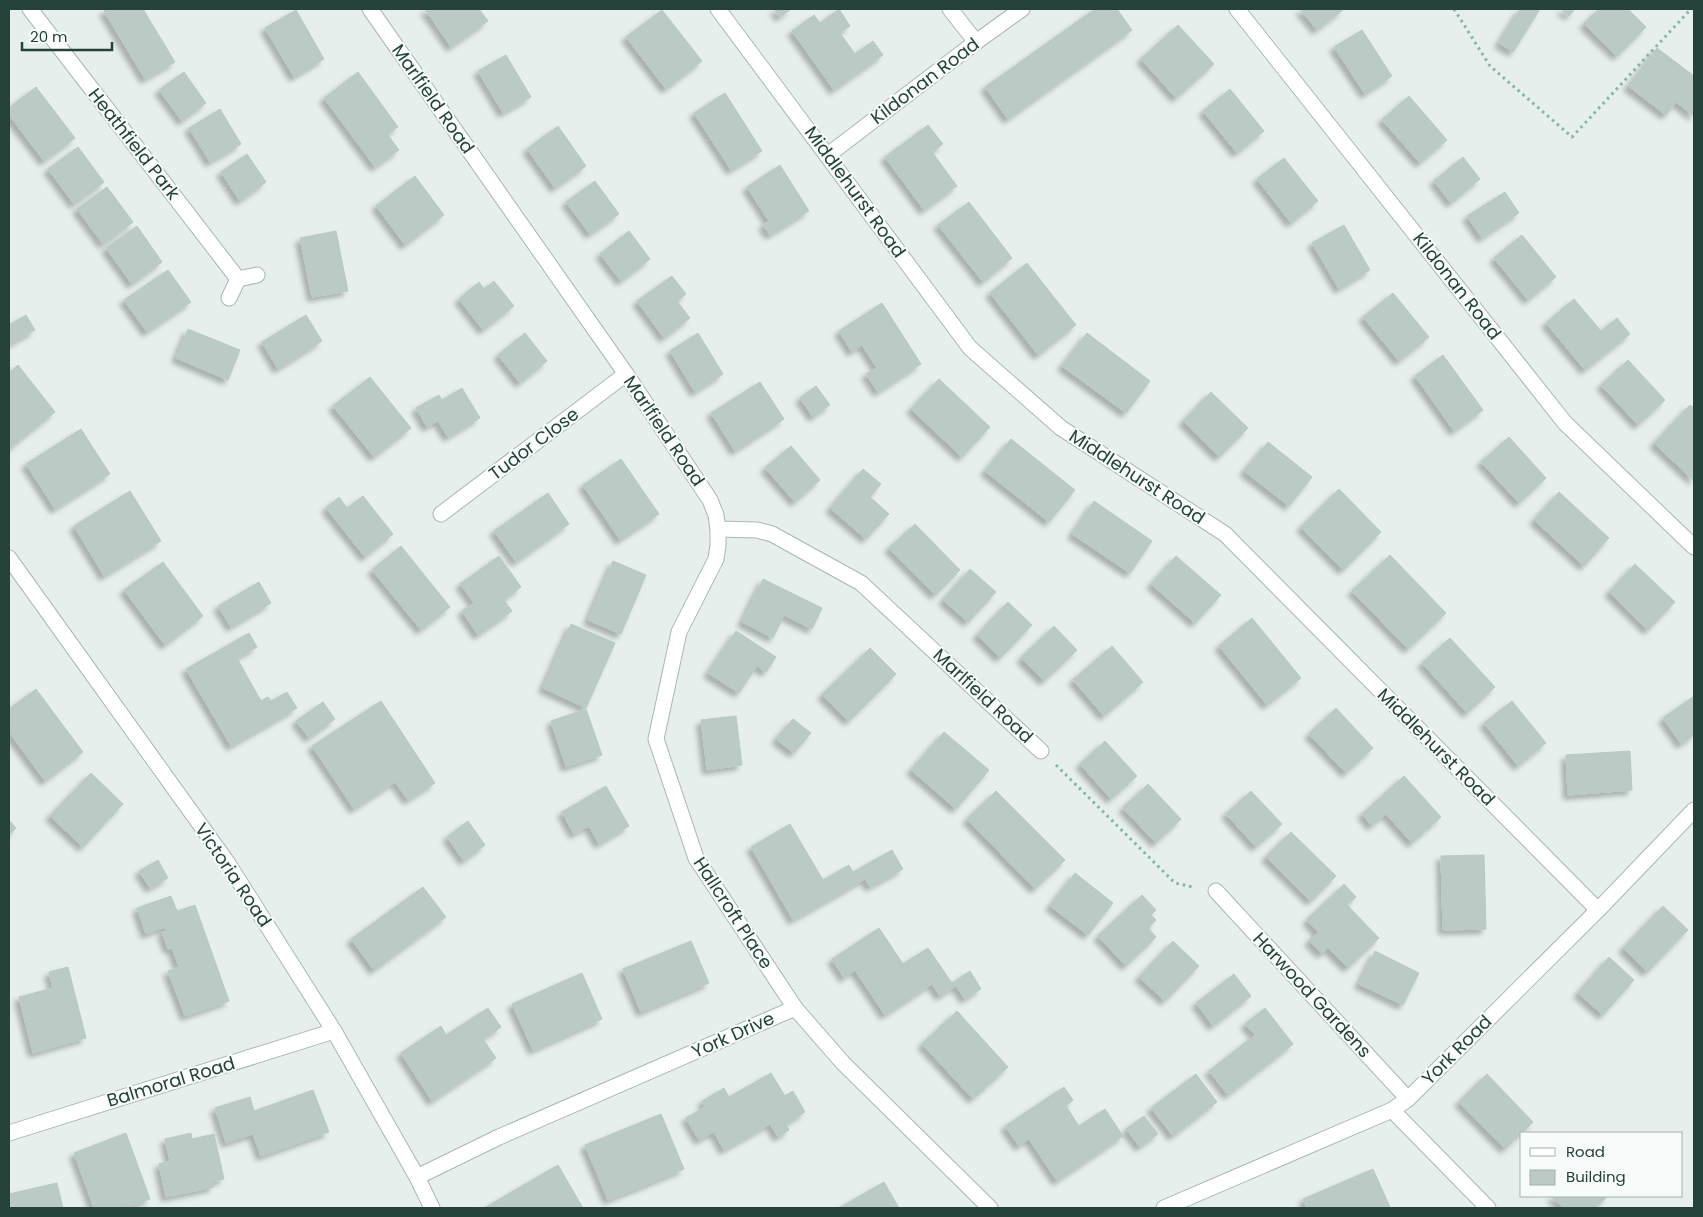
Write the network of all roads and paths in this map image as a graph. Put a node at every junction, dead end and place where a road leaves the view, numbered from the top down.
1 (30, 9) edge
2 (370, 9) edge
3 (718, 9) edge
4 (950, 9) edge
5 (1022, 9) edge
6 (1238, 9) edge
7 (1454, 9) edge
8 (1691, 9) edge
9 (976, 42) junction
10 (828, 155) junction
11 (257, 274) dead end
12 (238, 279) junction
13 (229, 298) dead end
14 (626, 374) junction
15 (441, 514) dead end
16 (718, 529) junction
17 (1694, 547) edge
18 (9, 558) edge
19 (1041, 751) joint
20 (1694, 810) edge
21 (1216, 891) joint
22 (1598, 910) junction
23 (795, 1008) junction
24 (334, 1031) junction
25 (1408, 1099) junction
26 (1392, 1110) junction
27 (9, 1133) edge
28 (417, 1177) junction
29 (432, 1208) edge
30 (990, 1208) edge
31 (1164, 1208) edge
32 (1488, 1208) edge

1 - 12 street, Heathfield Park
2 - 14 street, Marlfield Road
3 - 10 street, Middlehurst Road
4 - 9 street
5 - 9 street, Kildonan Road
6 - 17 street, Kildonan Road
7 - 8 path
9 - 10 street, Kildonan Road
10 - 22 street, Middlehurst Road
11 - 12 street
12 - 13 street
14 - 15 street, Tudor Close
14 - 16 street, Marlfield Road
16 - 19 street, Marlfield Road
16 - 23 street, Hallcroft Place
18 - 24 street, Victoria Road
19 - 21 path
20 - 22 street, York Road
21 - 25 street, Harwood Gardens
22 - 25 street, York Road
23 - 28 street, York Drive
23 - 30 street, York Drive
24 - 27 street, Balmoral Road
24 - 28 street, Victoria Road
25 - 26 street, York Road
26 - 31 street, York Road
26 - 32 street
28 - 29 street, Victoria Road

